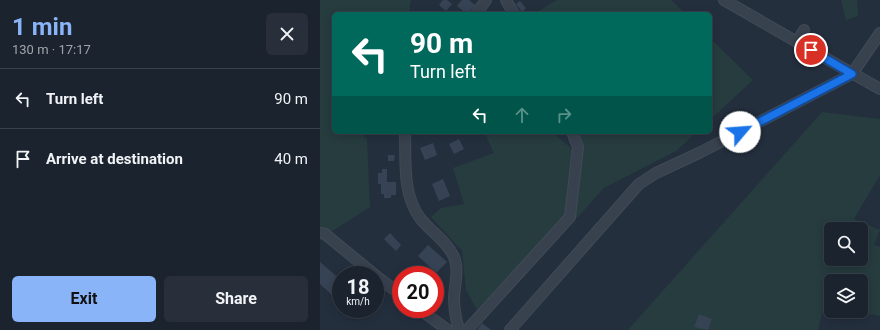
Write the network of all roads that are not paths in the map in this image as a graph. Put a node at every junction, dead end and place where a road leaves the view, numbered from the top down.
1 (486, 0) edge
2 (506, 0) edge
3 (724, 0) edge
4 (477, 12) edge
5 (513, 12) edge
6 (804, 30) dead end
7 (880, 33) edge
8 (797, 42) junction
9 (852, 74) junction
10 (880, 89) edge
11 (405, 134) edge
12 (573, 134) edge
13 (320, 232) edge
14 (364, 266) edge
15 (384, 282) edge
16 (392, 288) edge
17 (431, 318) edge
18 (448, 330) edge
19 (459, 330) edge
20 (467, 330) edge
21 (510, 330) edge

1 - 4 street
2 - 5 street
3 - 8 street
6 - 8 street
7 - 9 street
8 - 9 street
9 - 10 street
9 - 21 street
11 - 19 street
12 - 20 street
13 - 14 street
15 - 16 street
17 - 18 street

